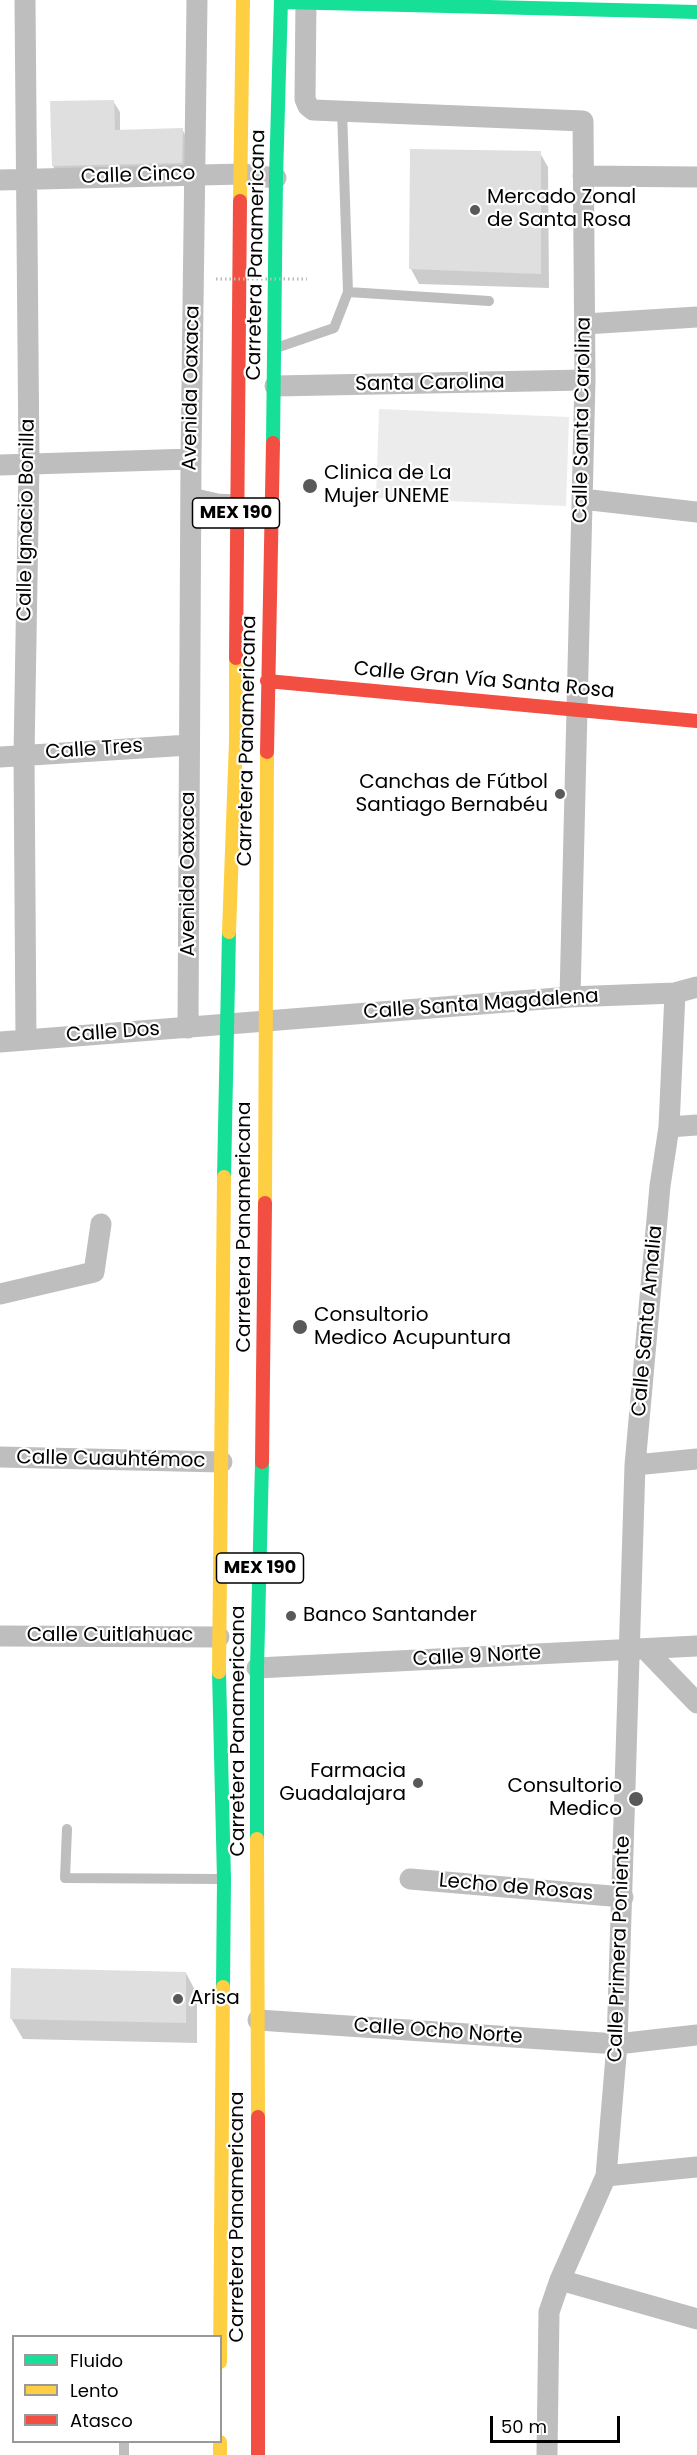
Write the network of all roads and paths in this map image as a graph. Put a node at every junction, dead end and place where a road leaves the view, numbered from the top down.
1 (25, 0) edge
2 (197, 0) edge
3 (243, 0) edge
4 (281, 1) edge
5 (306, 2) edge
6 (582, 5) edge
7 (697, 12) edge
8 (342, 110) junction
9 (242, 174) junction
10 (196, 175) junction
11 (583, 176) junction
12 (697, 177) edge
13 (276, 178) junction
14 (27, 179) junction
15 (0, 180) edge
16 (216, 279) dead end
17 (307, 279) dead end
18 (348, 292) junction
19 (489, 301) dead end
20 (697, 316) edge
21 (585, 324) junction
22 (276, 348) junction
23 (585, 380) junction
24 (275, 386) junction
25 (191, 459) junction
26 (29, 464) junction
27 (0, 465) edge
28 (191, 498) junction
29 (582, 499) junction
30 (236, 505) junction
31 (697, 513) edge
32 (267, 681) junction
33 (578, 710) junction
34 (697, 721) edge
35 (189, 745) junction
36 (24, 755) junction
37 (0, 757) edge
38 (697, 987) edge
39 (675, 993) junction
40 (570, 997) junction
41 (265, 1022) junction
42 (226, 1025) junction
43 (188, 1028) junction
44 (26, 1040) junction
45 (0, 1042) edge
46 (697, 1125) edge
47 (669, 1127) junction
48 (101, 1224) dead end
49 (0, 1294) edge
50 (0, 1457) edge
51 (697, 1459) edge
52 (222, 1462) junction
53 (635, 1464) junction
54 (0, 1636) edge
55 (219, 1637) junction
56 (697, 1646) edge
57 (637, 1649) junction
58 (257, 1668) junction
59 (697, 1703) edge
60 (67, 1829) dead end
61 (224, 1879) junction
62 (410, 1879) dead end
63 (623, 1897) junction
64 (258, 2020) junction
65 (697, 2035) edge
66 (617, 2044) junction
67 (697, 2167) edge
68 (606, 2176) junction
69 (560, 2280) junction
70 (697, 2319) edge
71 (220, 2335) edge
72 (258, 2455) edge
73 (547, 2455) edge

1 - 14 street, Calle Ignacio Bonilla
2 - 10 street, Avenida Oaxaca
3 - 9 main road, Carretera Panamericana / MEX 190
4 - 5 main road
4 - 13 main road, Carretera Panamericana / MEX 190
5 - 6 main road
5 - 8 street, Calle Santa Carolina
6 - 7 main road
8 - 11 street, Calle Santa Carolina
8 - 18 lane
9 - 10 street, Calle Cinco
9 - 13 street, Calle Cinco
9 - 30 main road, Carretera Panamericana / MEX 190
10 - 14 street, Calle Cinco
10 - 25 street, Avenida Oaxaca
11 - 12 street
11 - 21 street, Calle Santa Carolina
13 - 22 main road, Carretera Panamericana / MEX 190
14 - 15 street, Calle Cinco
14 - 26 street, Calle Ignacio Bonilla
16 - 17 path, bridge
18 - 19 lane
18 - 22 lane
20 - 21 street
21 - 23 street, Calle Santa Carolina
22 - 24 main road, Carretera Panamericana / MEX 190
23 - 24 street, Santa Carolina
23 - 29 street, Calle Santa Carolina
24 - 32 main road, Carretera Panamericana / MEX 190
25 - 26 street
25 - 28 street, Avenida Oaxaca
26 - 27 street
26 - 36 street, Calle Ignacio Bonilla
28 - 30 street
28 - 35 street, Avenida Oaxaca
29 - 31 street
29 - 33 street, Calle Santa Carolina
30 - 42 main road, Carretera Panamericana / MEX 190
32 - 33 main road, Calle Gran Vía Santa Rosa
32 - 41 main road, Carretera Panamericana / MEX 190
33 - 34 main road, Calle Gran Vía Santa Rosa
33 - 40 street, Calle Santa Carolina
35 - 36 street, Calle Tres
35 - 43 street, Avenida Oaxaca
36 - 37 street, Calle Tres
36 - 44 street, Calle Ignacio Bonilla
38 - 39 street, Calle Santa Magdalena
39 - 40 street, Calle Santa Magdalena
39 - 47 street, Calle Santa Amalia
40 - 41 street, Calle Santa Magdalena
41 - 42 street, Calle Santa Magdalena
41 - 58 main road, Carretera Panamericana / MEX 190
42 - 43 street, Calle Dos
42 - 52 main road, Carretera Panamericana / MEX 190
43 - 44 street, Calle Dos
44 - 45 street, Calle Dos
46 - 47 street
47 - 53 street, Calle Santa Amalia
48 - 49 street
50 - 52 street, Calle Cuauhtémoc
51 - 53 street
52 - 55 main road, Carretera Panamericana / MEX 190
53 - 57 street, Calle Santa Amalia
54 - 55 street, Calle Cuitlahuac
55 - 61 main road, Carretera Panamericana / MEX 190
56 - 57 street, Calle 9 Norte
57 - 58 street, Calle 9 Norte
57 - 59 street
57 - 63 street, Calle Primera Poniente
58 - 64 main road, Carretera Panamericana / MEX 190
60 - 61 lane
61 - 71 main road, Carretera Panamericana / MEX 190
62 - 63 street, Lecho de Rosas
63 - 66 street, Calle Primera Poniente
64 - 66 street, Calle Ocho Norte
64 - 72 main road, Carretera Panamericana / MEX 190
65 - 66 street, Calle Ocho Norte
66 - 68 street, Calle Primera Poniente
67 - 68 street
68 - 69 street, Calle Primera Poniente
69 - 70 street
69 - 73 street, Calle Primera Poniente

